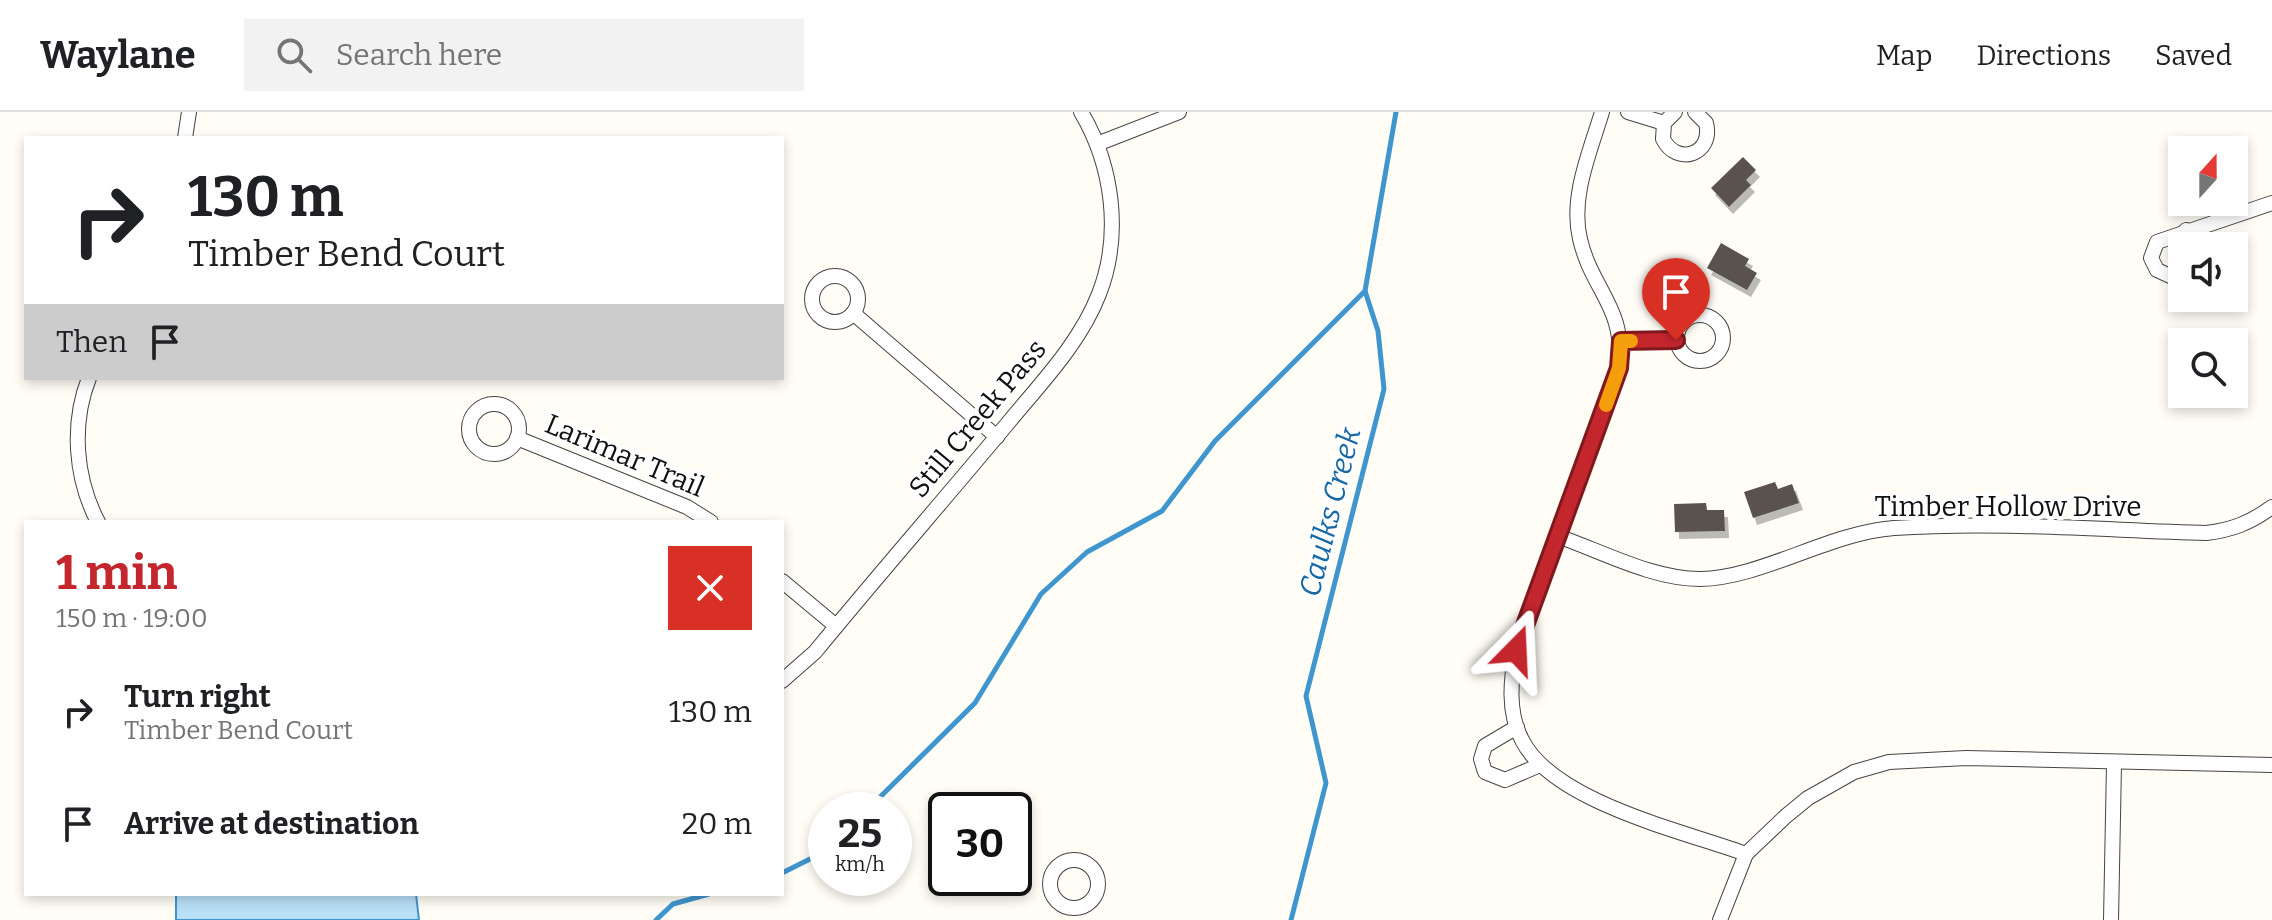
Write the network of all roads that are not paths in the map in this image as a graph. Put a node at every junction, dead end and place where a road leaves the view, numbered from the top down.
1 (189, 112) edge
2 (1081, 112) edge
3 (1179, 112) edge
4 (1602, 112) edge
5 (1628, 112) edge
6 (1675, 112) edge
7 (1695, 112) edge
8 (1664, 123) junction
9 (185, 136) edge
10 (1097, 144) junction
11 (2272, 203) edge
12 (2186, 230) joint
13 (2180, 232) edge
14 (2168, 236) edge
15 (2168, 274) edge
16 (853, 313) dead end
17 (1676, 340) dead end
18 (1621, 341) junction
19 (89, 380) edge
20 (997, 437) junction
21 (517, 438) dead end
22 (2272, 507) edge
23 (97, 520) edge
24 (708, 520) edge
25 (1560, 537) junction
26 (784, 583) edge
27 (836, 626) junction
28 (784, 679) edge
29 (1517, 727) junction
30 (2114, 764) junction
31 (1540, 765) junction
32 (2272, 765) edge
33 (1746, 854) junction
34 (1720, 920) edge
35 (2111, 920) edge

1 - 9 street
2 - 10 street, Still Creek Pass
3 - 10 street
4 - 18 street
5 - 8 street
6 - 8 street
7 - 8 street
10 - 20 street, Still Creek Pass
11 - 12 street
12 - 13 street
14 - 15 street
16 - 20 street
17 - 18 street
18 - 25 street
19 - 23 street
20 - 27 street, Still Creek Pass
21 - 24 street, Larimar Trail
22 - 25 street, Timber Hollow Drive
25 - 29 street
26 - 27 street
27 - 28 street, Still Creek Pass
29 - 31 street
29 - 31 street
30 - 32 street
30 - 33 street
30 - 35 street
31 - 33 street
33 - 34 street

